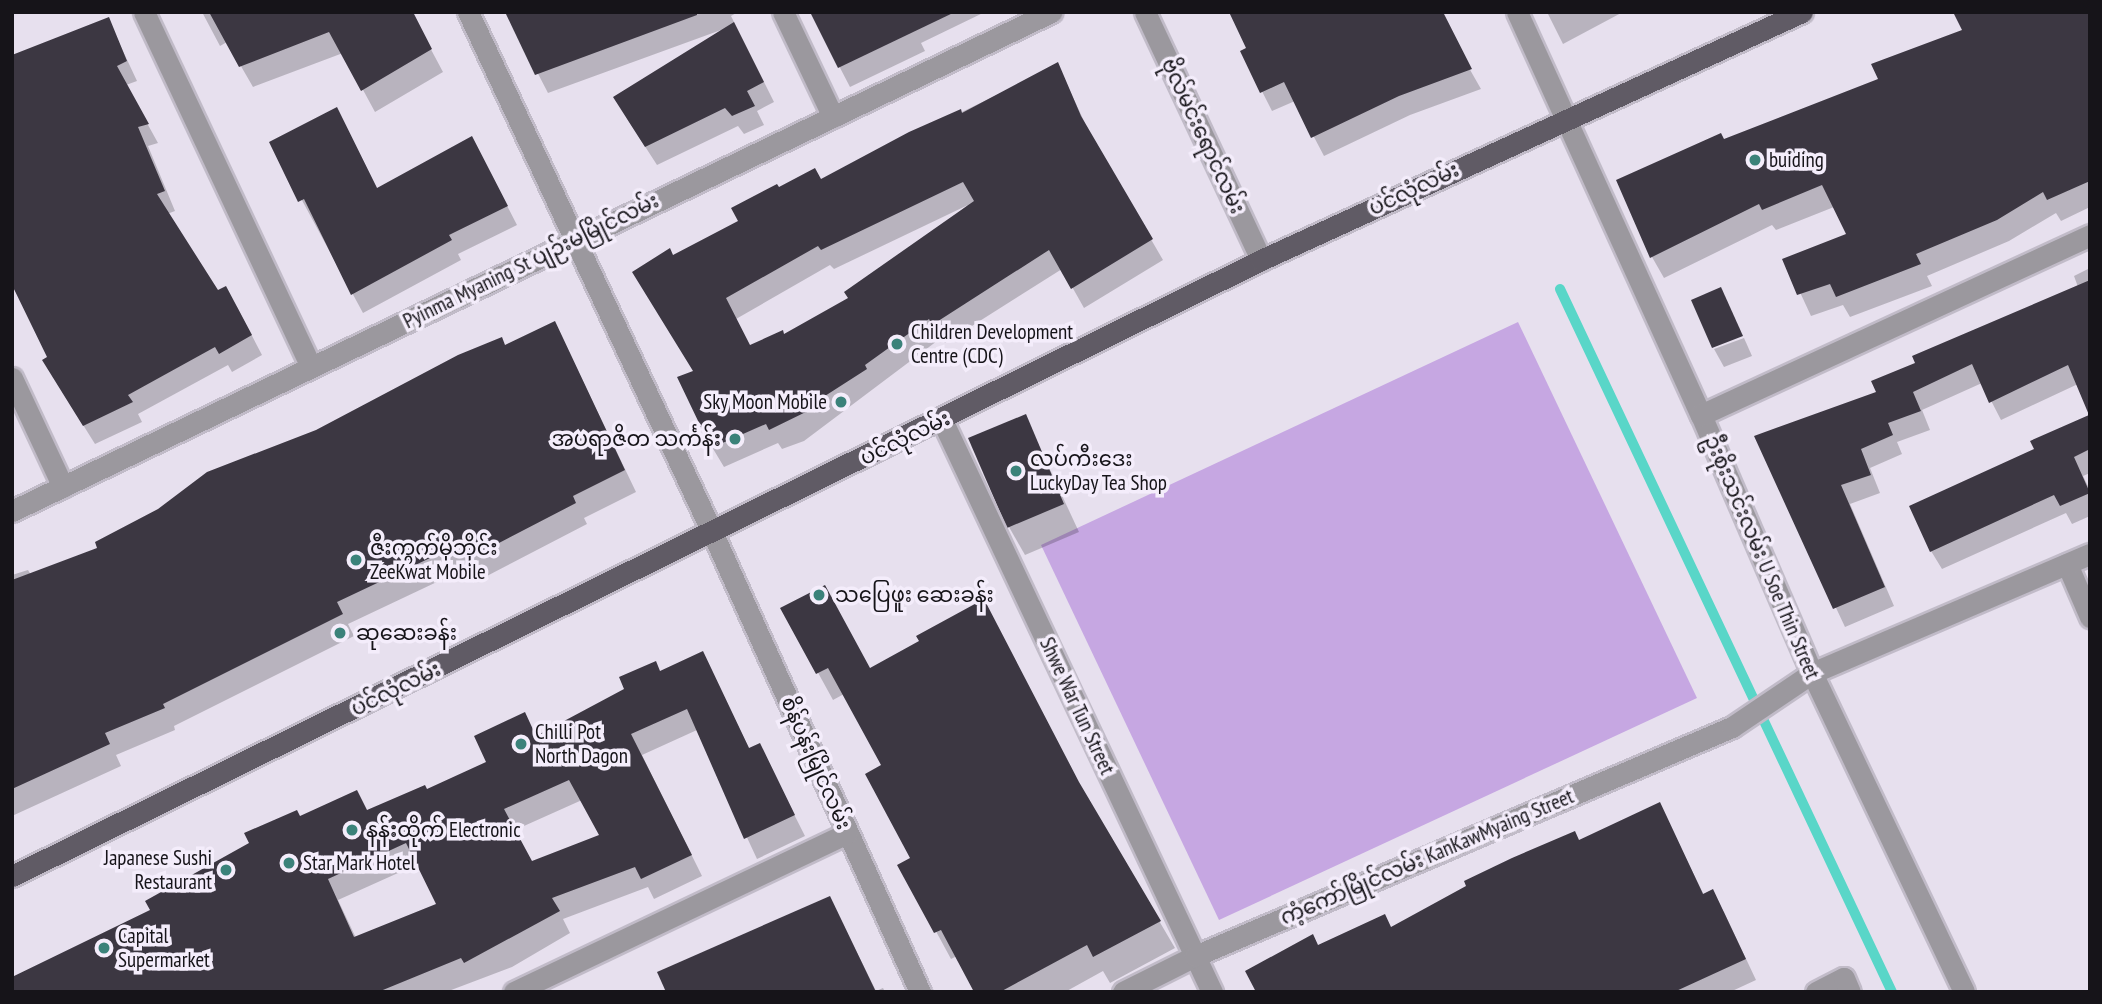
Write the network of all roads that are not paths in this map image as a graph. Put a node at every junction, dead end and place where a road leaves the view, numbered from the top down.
1 (144, 12) edge
2 (468, 12) edge
3 (782, 12) edge
4 (1051, 12) edge
5 (1145, 12) edge
6 (1517, 12) edge
7 (1802, 12) edge
8 (833, 117) junction
9 (1566, 119) junction
10 (2090, 235) edge
11 (575, 240) junction
12 (1261, 260) junction
13 (311, 367) junction
14 (12, 378) edge
15 (1701, 415) junction
16 (942, 420) junction
17 (63, 486) junction
18 (12, 511) edge
19 (713, 534) junction
20 (2090, 554) edge
21 (2067, 564) junction
22 (2090, 617) edge
23 (1812, 673) junction
24 (847, 833) junction
25 (12, 876) edge
26 (1195, 956) junction
27 (1847, 985) edge
28 (514, 992) edge
29 (920, 992) edge
30 (1124, 992) edge
31 (1212, 992) edge
32 (1816, 992) edge
33 (1964, 992) edge

1 - 13 street
2 - 11 street, စိန်ပန်းမြိုင်လမ်း
3 - 8 street
4 - 8 street, Pyinma Myaning St ပျဉ်းမမြိုင်လမ်း
5 - 12 street, ဗိုလ်မင်းရောင်လမ်း
6 - 9 street, ဦးစိုးသင်းလမ်း U Soe Thin Street
7 - 9 main road, ပင်လုံလမ်း
8 - 11 street, Pyinma Myaning St ပျဉ်းမမြိုင်လမ်း
9 - 12 main road, ပင်လုံလမ်း
9 - 15 street, ဦးစိုးသင်းလမ်း U Soe Thin Street
10 - 15 street
11 - 13 street, Pyinma Myaning St ပျဉ်းမမြိုင်လမ်း
11 - 19 street, စိန်ပန်းမြိုင်လမ်း
12 - 16 main road, ပင်လုံလမ်း
13 - 17 street, Pyinma Myaning St ပျဉ်းမမြိုင်လမ်း
14 - 17 street
15 - 23 street, ဦးစိုးသင်းလမ်း U Soe Thin Street
16 - 19 main road, ပင်လုံလမ်း
16 - 26 street, Shwe War Tun Street
17 - 18 street, Pyinma Myaning St ပျဉ်းမမြိုင်လမ်း
19 - 24 street, စိန်ပန်းမြိုင်လမ်း
19 - 25 main road, ပင်လုံလမ်း
20 - 21 street, ကံ့ကော်မြိုင်လမ်း KanKawMyaing Street
21 - 22 street
21 - 23 street, ကံ့ကော်မြိုင်လမ်း KanKawMyaing Street
23 - 26 street, ကံ့ကော်မြိုင်လမ်း KanKawMyaing Street
23 - 33 street, ဦးစိုးသင်းလမ်း U Soe Thin Street
24 - 28 street
24 - 29 street, စိန်ပန်းမြိုင်လမ်း
26 - 30 street, ကံ့ကော်မြိုင်လမ်း KanKawMyaing Street
26 - 31 street, Shwe War Tun Street
27 - 32 street

